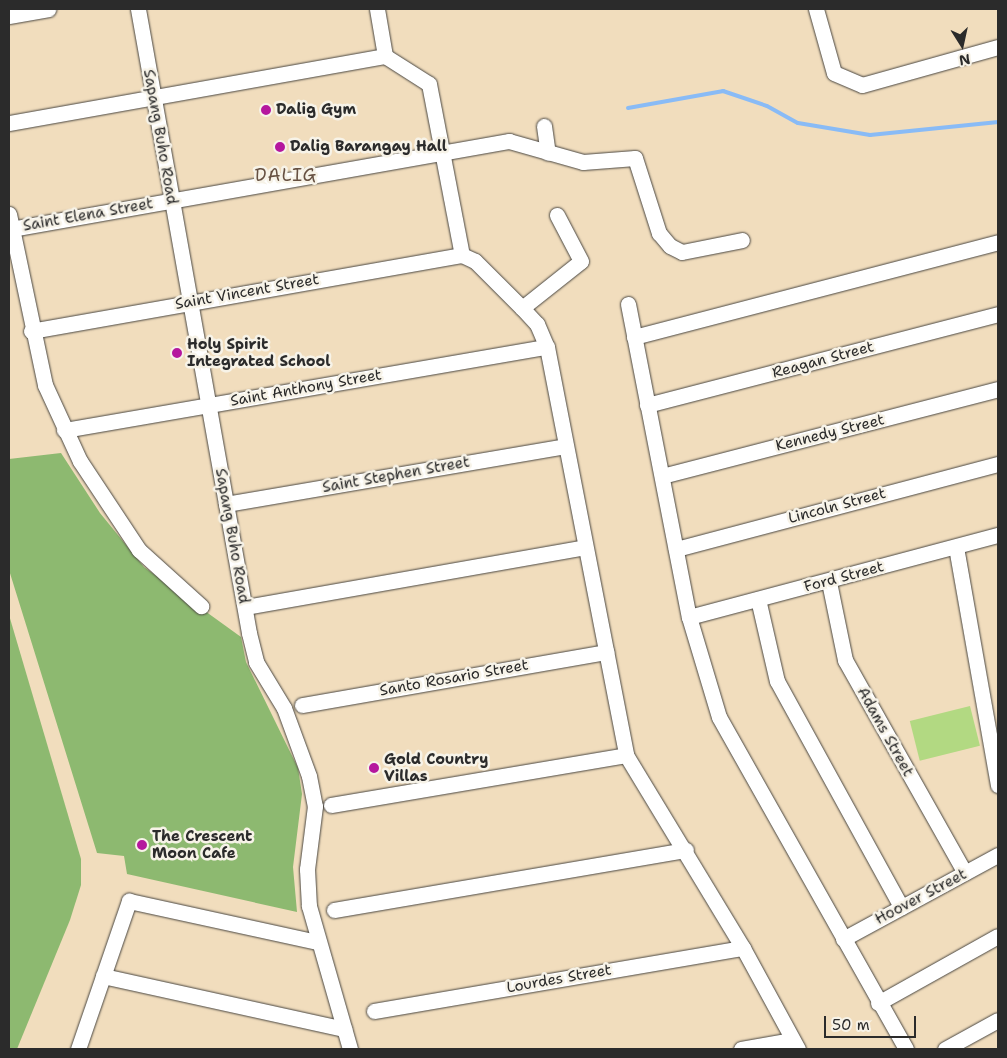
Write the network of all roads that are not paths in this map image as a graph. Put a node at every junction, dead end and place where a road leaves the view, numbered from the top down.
1 (48, 9) edge
2 (138, 9) edge
3 (376, 9) edge
4 (816, 9) edge
5 (9, 16) edge
6 (998, 47) edge
7 (385, 56) junction
8 (154, 96) junction
9 (9, 123) edge
10 (544, 126) dead end
11 (442, 152) junction
12 (548, 153) junction
13 (171, 200) junction
14 (557, 215) dead end
15 (10, 222) edge
16 (742, 240) dead end
17 (998, 242) edge
18 (462, 255) junction
19 (189, 302) junction
20 (628, 304) dead end
21 (522, 308) junction
22 (998, 314) edge
23 (31, 332) junction
24 (634, 337) junction
25 (547, 347) junction
26 (998, 390) edge
27 (208, 405) junction
28 (647, 406) junction
29 (64, 430) junction
30 (565, 446) junction
31 (998, 464) edge
32 (662, 476) junction
33 (226, 504) junction
34 (998, 536) edge
35 (585, 547) junction
36 (956, 547) junction
37 (676, 549) junction
38 (829, 582) junction
39 (758, 599) junction
40 (201, 606) dead end
41 (245, 607) junction
42 (689, 617) junction
43 (606, 652) junction
44 (302, 704) dead end
45 (626, 755) junction
46 (998, 785) edge
47 (331, 805) dead end
48 (686, 850) junction
49 (998, 855) edge
50 (965, 873) junction
51 (901, 907) junction
52 (334, 910) dead end
53 (998, 936) edge
54 (843, 939) junction
55 (317, 942) junction
56 (744, 948) junction
57 (103, 976) junction
58 (878, 1003) junction
59 (374, 1010) dead end
60 (998, 1020) edge
61 (344, 1029) junction
62 (795, 1045) edge
63 (78, 1049) edge
64 (350, 1049) edge
65 (741, 1049) edge
66 (906, 1049) edge
67 (945, 1049) edge

1 - 5 street
2 - 8 street, Sapang Buho Road
3 - 7 street
4 - 6 street
7 - 8 street
7 - 11 street
8 - 9 street
8 - 13 street, Sapang Buho Road
10 - 12 street
11 - 12 street, Saint Elena Street
11 - 13 street, Saint Elena Street
11 - 18 street
12 - 16 street, Saint Elena Street
13 - 15 street, Saint Elena Street
13 - 19 street, Sapang Buho Road
14 - 21 street
15 - 23 street
17 - 24 street
18 - 19 street, Saint Vincent Street
18 - 21 street
19 - 23 street, Saint Vincent Street
19 - 27 street, Sapang Buho Road
20 - 24 street
21 - 25 street
22 - 28 street, Reagan Street
23 - 29 street
24 - 28 street
25 - 27 street, Saint Anthony Street
25 - 30 street
26 - 32 street, Kennedy Street
27 - 29 street, Saint Anthony Street
27 - 33 street, Sapang Buho Road
28 - 32 street
29 - 40 street
30 - 33 street, Saint Stephen Street
30 - 35 street
31 - 37 street, Lincoln Street
32 - 37 street
33 - 41 street, Sapang Buho Road
34 - 36 street, Ford Street
35 - 41 street
35 - 43 street
36 - 38 street, Ford Street
36 - 46 street
37 - 42 street
38 - 39 street, Ford Street
38 - 50 street, Adams Street
39 - 42 street, Ford Street
39 - 51 street
41 - 55 street, Sapang Buho Road
42 - 54 street
43 - 44 street, Santo Rosario Street
43 - 45 street
45 - 47 street
45 - 48 street
48 - 52 street
48 - 56 street
49 - 50 street, Hoover Street
50 - 51 street, Hoover Street
51 - 54 street, Hoover Street
53 - 58 street
54 - 58 street
55 - 57 street
55 - 61 street, Sapang Buho Road
56 - 59 street, Lourdes Street
56 - 62 street
57 - 61 street
57 - 63 street
58 - 66 street
60 - 67 street
61 - 64 street, Sapang Buho Road
62 - 65 street

